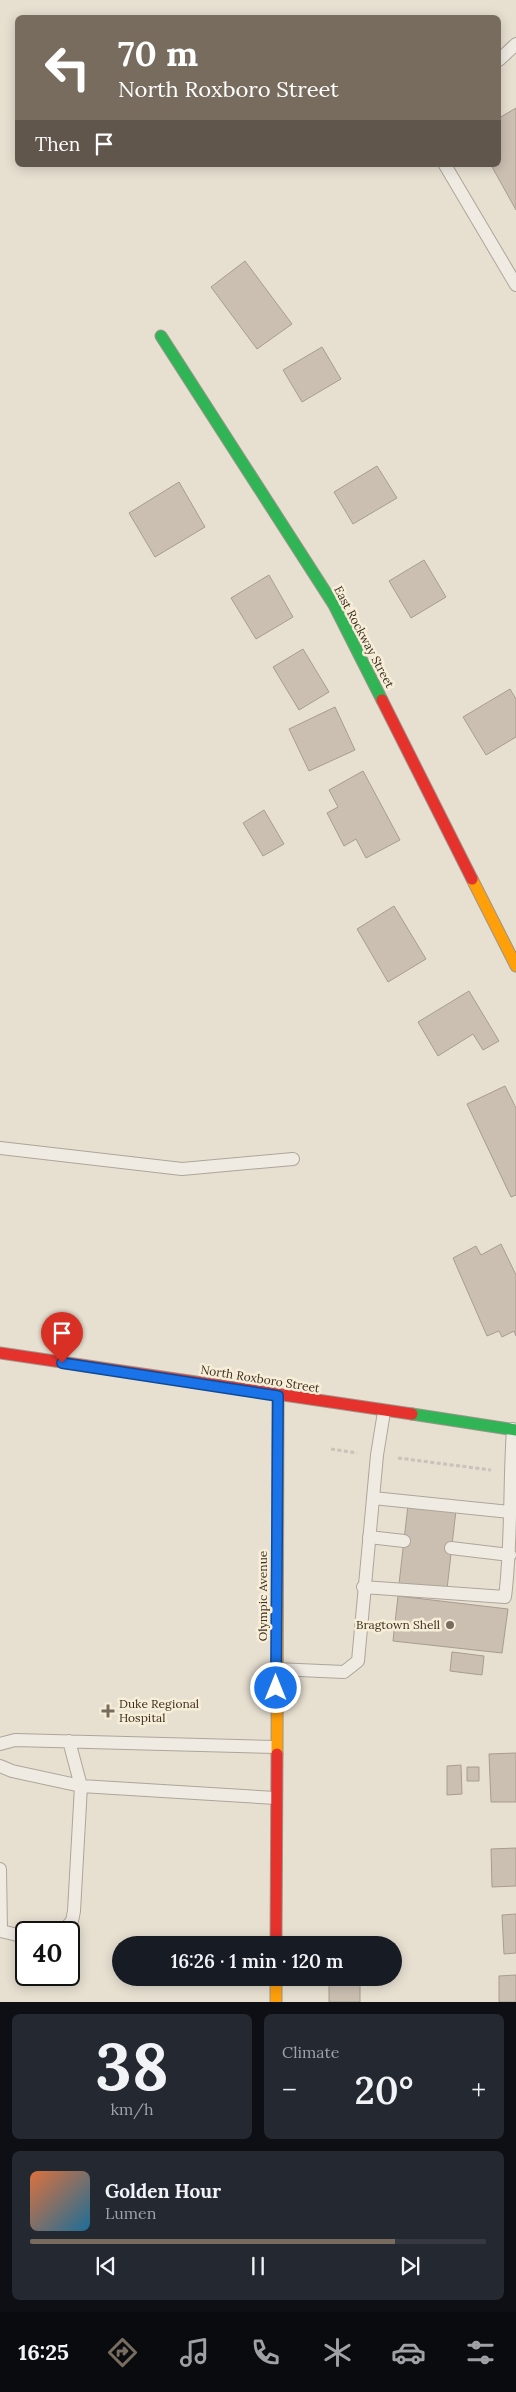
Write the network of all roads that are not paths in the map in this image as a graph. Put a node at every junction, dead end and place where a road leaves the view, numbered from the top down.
1 (516, 44) edge
2 (501, 58) edge
3 (446, 167) edge
4 (516, 284) edge
5 (162, 336) dead end
6 (516, 966) edge
7 (0, 1148) edge
8 (293, 1159) dead end
9 (0, 1353) edge
10 (278, 1396) junction
11 (384, 1412) junction
12 (515, 1430) edge
13 (373, 1498) junction
14 (510, 1512) junction
15 (368, 1537) junction
16 (404, 1541) dead end
17 (451, 1548) dead end
18 (510, 1555) junction
19 (363, 1588) junction
20 (276, 1669) junction
21 (68, 1741) junction
22 (0, 1744) edge
23 (276, 1747) junction
24 (0, 1766) edge
25 (81, 1786) junction
26 (276, 1798) junction
27 (0, 1869) edge
28 (72, 1921) edge
29 (15, 1934) edge
30 (276, 1936) edge
31 (276, 1986) edge
32 (276, 2002) edge

1 - 2 lane
3 - 4 lane
5 - 6 street, East Rockway Street
7 - 8 lane
9 - 10 street, North Roxboro Street
10 - 11 street, North Roxboro Street
10 - 20 street, Olympic Avenue
11 - 12 street, North Roxboro Street
11 - 13 lane
12 - 14 lane
13 - 14 lane
13 - 15 lane
14 - 18 lane
15 - 16 lane
15 - 19 lane
17 - 18 lane
18 - 19 lane
19 - 20 lane
20 - 23 street, Olympic Avenue
21 - 22 lane
21 - 23 lane
21 - 25 lane
23 - 26 street, Olympic Avenue
24 - 25 lane
25 - 26 lane
25 - 28 lane
26 - 30 street, Olympic Avenue
27 - 29 lane
31 - 32 street

